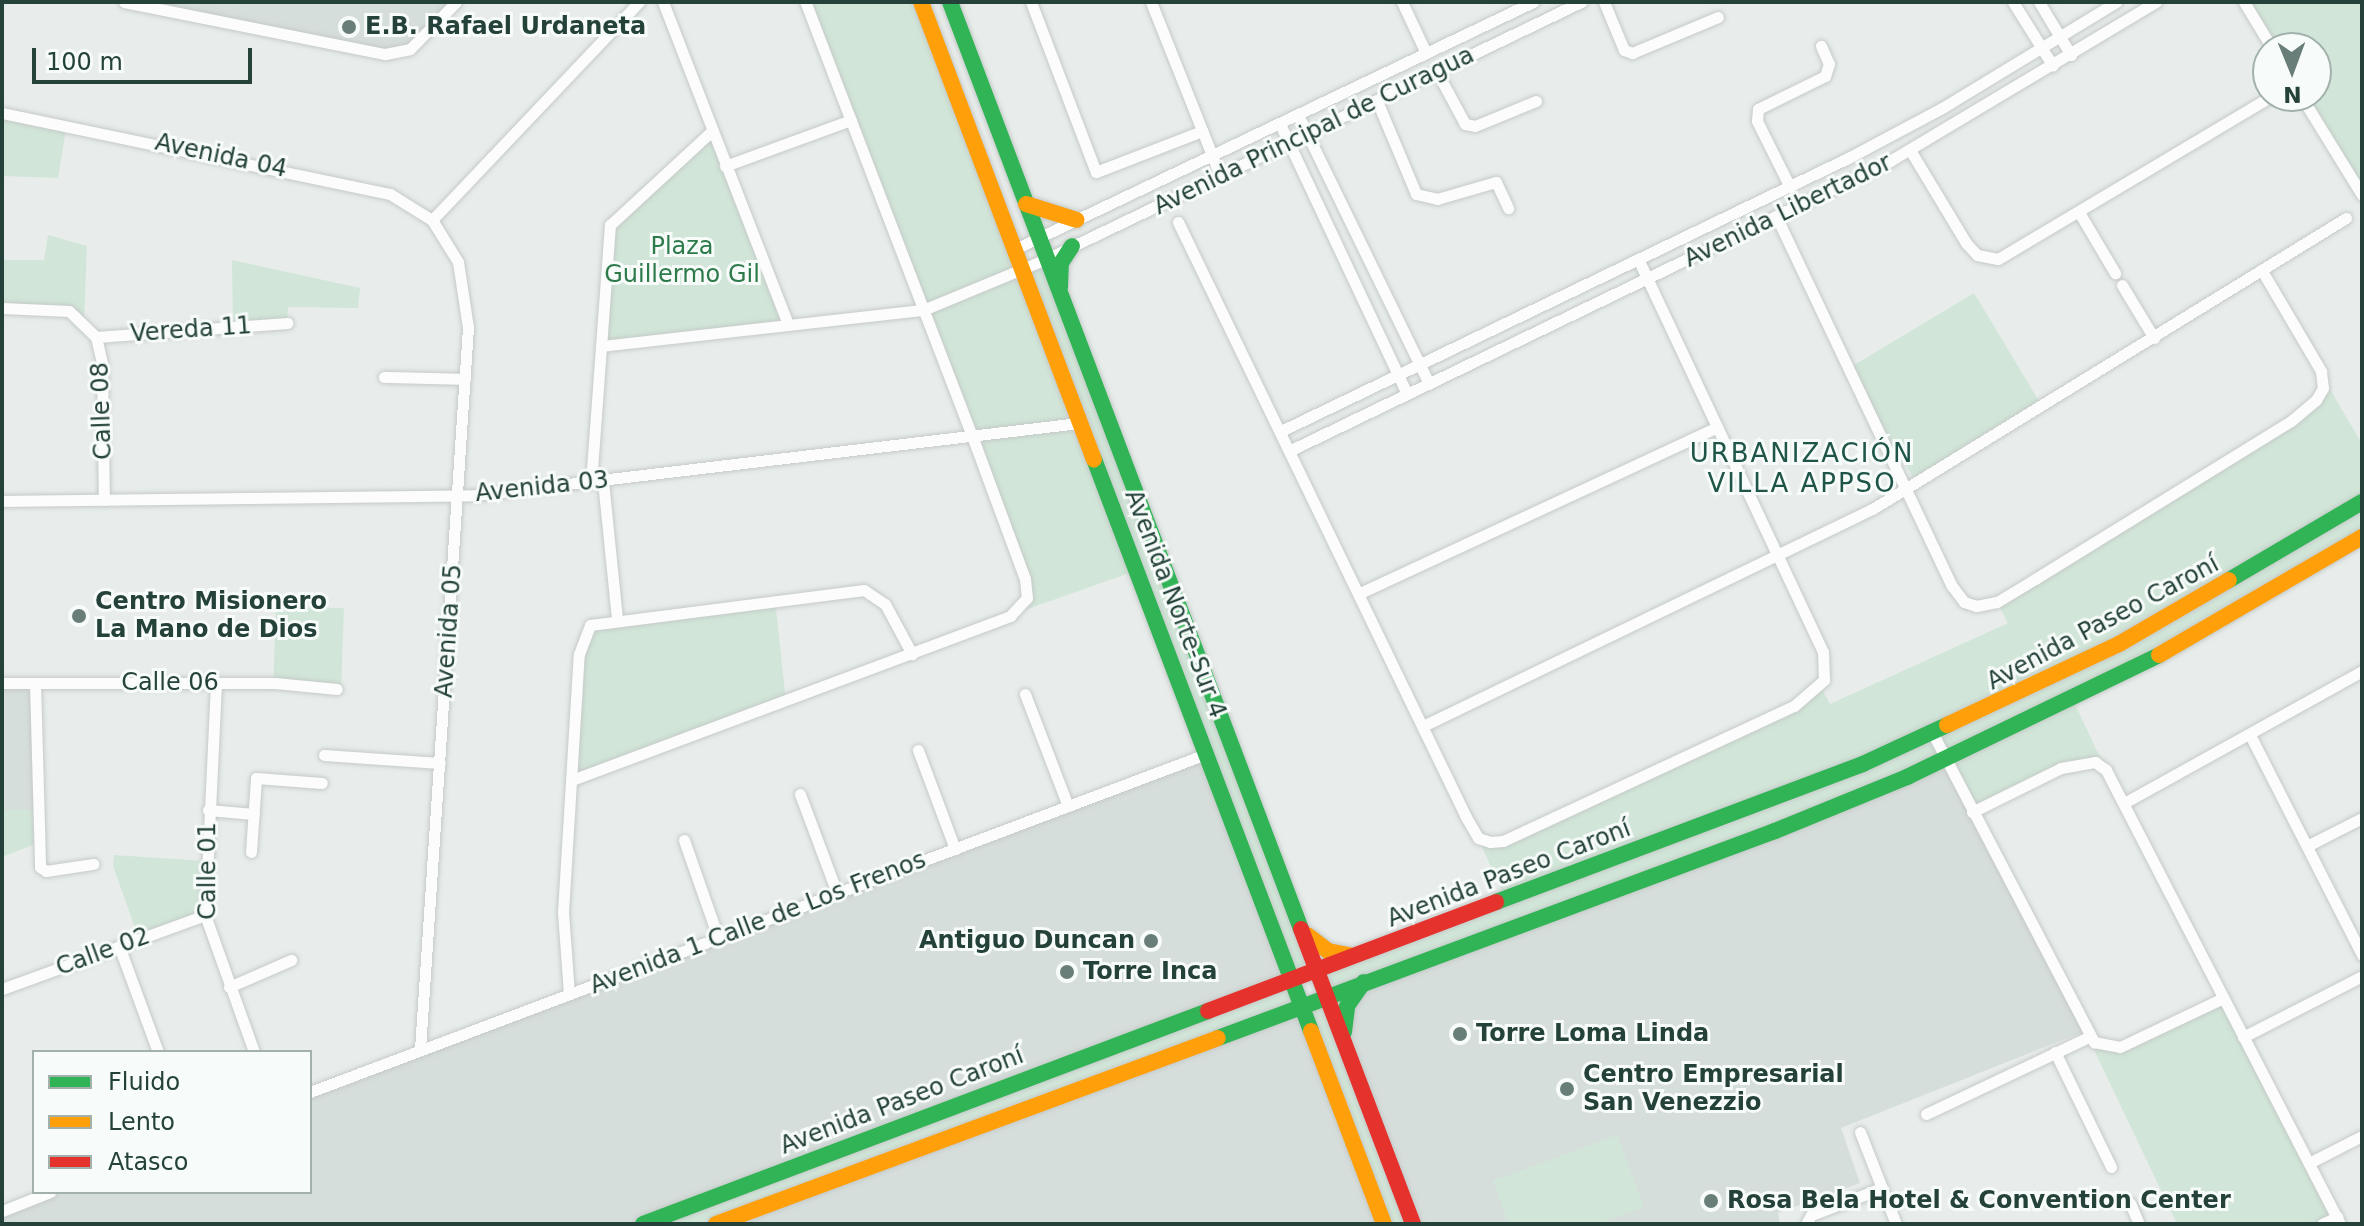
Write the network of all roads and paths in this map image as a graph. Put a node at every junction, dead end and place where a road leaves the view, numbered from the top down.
1 (124, 2) edge
2 (456, 2) edge
3 (639, 2) edge
4 (663, 2) edge
5 (805, 2) edge
6 (921, 2) edge
7 (950, 2) edge
8 (1031, 2) edge
9 (1151, 2) edge
10 (1402, 2) edge
11 (1533, 2) edge
12 (1581, 2) edge
13 (1604, 2) edge
14 (2013, 2) edge
15 (2039, 2) edge
16 (2116, 2) edge
17 (2156, 2) edge
18 (2244, 2) edge
19 (1718, 17) dead end
20 (2262, 32) edge
21 (2060, 37) junction
22 (1821, 46) dead end
23 (2042, 48) junction
24 (1426, 53) junction
25 (2071, 55) junction
26 (2053, 66) junction
27 (1437, 72) junction
28 (1377, 101) junction
29 (1536, 101) dead end
30 (2252, 108) edge
31 (2311, 112) edge
32 (2, 113) edge
33 (1298, 115) junction
34 (851, 120) junction
35 (1280, 124) junction
36 (712, 131) junction
37 (1202, 131) junction
38 (1307, 134) junction
39 (1289, 143) junction
40 (1910, 150) junction
41 (1212, 157) junction
42 (725, 166) junction
43 (1220, 175) junction
44 (1790, 187) junction
45 (2362, 195) edge
46 (1026, 204) junction
47 (1508, 208) dead end
48 (2080, 214) junction
49 (1777, 218) junction
50 (2346, 218) dead end
51 (432, 220) junction
52 (1077, 220) junction
53 (1178, 222) dead end
54 (1039, 238) junction
55 (1072, 246) junction
56 (1015, 249) junction
57 (1046, 259) junction
58 (1639, 261) junction
59 (1023, 270) junction
60 (2262, 271) junction
61 (2115, 273) dead end
62 (1648, 280) junction
63 (2122, 285) dead end
64 (1059, 293) junction
65 (2, 308) edge
66 (923, 310) junction
67 (287, 323) dead end
68 (788, 325) junction
69 (96, 337) junction
70 (2154, 338) junction
71 (601, 346) junction
72 (1420, 365) junction
73 (1399, 376) junction
74 (384, 377) dead end
75 (465, 379) junction
76 (1429, 384) junction
77 (1407, 394) junction
78 (1079, 423) junction
79 (1717, 427) junction
80 (1281, 431) junction
81 (972, 436) junction
82 (1291, 450) junction
83 (597, 482) junction
84 (1905, 490) junction
85 (457, 496) junction
86 (104, 500) junction
87 (2, 501) edge
88 (2362, 502) edge
89 (2362, 537) edge
90 (1776, 555) junction
91 (1360, 593) junction
92 (617, 618) junction
93 (912, 654) junction
94 (2362, 671) edge
95 (2, 683) edge
96 (35, 683) junction
97 (216, 683) junction
98 (337, 689) dead end
99 (1025, 694) dead end
100 (1423, 726) junction
101 (1933, 734) junction
102 (2250, 735) junction
103 (918, 750) dead end
104 (1206, 754) junction
105 (324, 755) dead end
106 (1946, 760) junction
107 (440, 763) junction
108 (572, 780) junction
109 (322, 783) dead end
110 (800, 794) dead end
111 (2124, 803) junction
112 (1068, 806) junction
113 (208, 810) junction
114 (1972, 812) junction
115 (254, 814) junction
116 (2362, 818) edge
117 (684, 840) dead end
118 (2307, 846) junction
119 (955, 849) junction
120 (251, 852) dead end
121 (93, 864) dead end
122 (837, 893) junction
123 (205, 915) junction
124 (1304, 932) junction
125 (718, 937) junction
126 (119, 946) junction
127 (1283, 954) junction
128 (2362, 955) edge
129 (1359, 956) junction
130 (291, 960) dead end
131 (1319, 971) junction
132 (2362, 976) edge
133 (1293, 980) junction
134 (1366, 980) junction
135 (229, 987) junction
136 (2, 989) edge
137 (1262, 992) junction
138 (569, 994) junction
139 (1327, 994) junction
140 (2223, 998) junction
141 (1302, 1004) junction
142 (1276, 1014) junction
143 (1312, 1030) junction
144 (2089, 1037) junction
145 (2243, 1037) junction
146 (1344, 1038) junction
147 (157, 1050) edge
148 (253, 1050) edge
149 (420, 1050) junction
150 (2055, 1052) junction
151 (312, 1091) edge
152 (1926, 1114) dead end
153 (1860, 1132) dead end
154 (2362, 1136) edge
155 (2309, 1163) junction
156 (2111, 1167) dead end
157 (1882, 1188) junction
158 (45, 1194) edge
159 (2130, 1203) dead end
160 (2, 1211) edge
161 (2338, 1220) edge
162 (643, 1224) edge
163 (716, 1224) edge
164 (1384, 1224) edge
165 (1413, 1224) edge
166 (1806, 1224) edge
167 (1896, 1224) edge
168 (2139, 1224) edge
169 (2322, 1224) edge

1 - 2 street
3 - 51 street
4 - 36 street
5 - 34 street
6 - 56 street, Avenida Norte-Sur 4
7 - 46 street, Avenida Norte-Sur 4
8 - 37 street
9 - 37 street
10 - 24 street
11 - 24 street, Avenida Principal de Curagua
12 - 27 street, Avenida Principal de Curagua
13 - 19 street
14 - 23 street
15 - 21 street
16 - 21 street, Avenida Libertador
17 - 25 street, Avenida Libertador
18 - 20 street
21 - 23 street, Avenida Libertador
21 - 25 street
22 - 44 street
23 - 26 street
23 - 44 street, Avenida Libertador
24 - 33 street, Avenida Principal de Curagua
25 - 26 street, Avenida Libertador
26 - 40 street, Avenida Libertador
27 - 28 street, Avenida Principal de Curagua
27 - 29 street
28 - 38 street, Avenida Principal de Curagua
28 - 47 street
30 - 48 street
31 - 45 street
32 - 51 street, Avenida 04
33 - 35 street, Avenida Principal de Curagua
33 - 38 street
34 - 42 street
34 - 66 street
35 - 39 street
35 - 41 street, Avenida Principal de Curagua
36 - 42 street
36 - 71 street
37 - 41 street
38 - 39 street, Avenida Principal de Curagua
38 - 72 street
39 - 43 street, Avenida Principal de Curagua
39 - 73 street
40 - 48 street
40 - 49 street, Avenida Libertador
41 - 43 street
41 - 52 street, Avenida Principal de Curagua
42 - 68 street
43 - 55 street, Avenida Principal de Curagua
44 - 58 street, Avenida Libertador
46 - 52 street
46 - 54 street, Avenida Norte-Sur 4
48 - 61 street
49 - 62 street, Avenida Libertador
49 - 84 street
50 - 60 street
51 - 75 street, Avenida 05
52 - 54 street, Avenida Principal de Curagua
53 - 80 street
54 - 56 street, Avenida Principal de Curagua
54 - 57 street, Avenida Norte-Sur 4
55 - 57 street, Avenida Principal de Curagua
55 - 64 street
56 - 59 street, Avenida Norte-Sur 4
57 - 59 street, Avenida Principal de Curagua
57 - 64 street, Avenida Norte-Sur 4
58 - 62 street
58 - 72 street, Avenida Libertador
59 - 66 street, Avenida Principal de Curagua
59 - 78 street, Avenida Norte-Sur 4
60 - 70 street
60 - 84 street
62 - 76 street, Avenida Libertador
62 - 79 street
63 - 70 street
64 - 124 street, Avenida Norte-Sur 4
65 - 69 street, Calle 08
66 - 68 street, Avenida Principal de Curagua
66 - 81 street
67 - 69 street, Vereda 11
68 - 71 street, Avenida Principal de Curagua
69 - 86 street, Calle 08
70 - 84 street
71 - 83 street
72 - 73 street, Avenida Libertador
72 - 76 street
73 - 77 street
73 - 80 street, Avenida Libertador
74 - 75 street
75 - 85 street, Avenida 05
76 - 77 street, Avenida Libertador
77 - 82 street, Avenida Libertador
78 - 81 street, Avenida 03
78 - 104 street, Avenida Norte-Sur 4
79 - 90 street
79 - 91 street
80 - 82 street
81 - 83 street, Avenida 03
81 - 93 street
82 - 91 street
83 - 85 street, Avenida 03
83 - 92 street
84 - 90 street
85 - 86 street, Avenida 03
85 - 107 street, Avenida 05
86 - 87 street, Avenida 03
88 - 101 street, Avenida Paseo Caroní
89 - 106 street, Avenida Paseo Caroní
90 - 100 street
90 - 100 street
91 - 100 street
92 - 93 street
92 - 108 street
93 - 108 street
94 - 102 street
95 - 96 street, Calle 06
96 - 97 street, Calle 06
96 - 121 street
97 - 98 street, Calle 06
97 - 113 street, Calle 01
99 - 112 street
101 - 106 street
101 - 129 street, Avenida Paseo Caroní
102 - 111 street
102 - 118 street
103 - 119 street
104 - 112 street, Avenida 1 Calle de Los Frenos
104 - 127 street, Avenida Norte-Sur 4
105 - 107 street
106 - 114 street
106 - 134 street, Avenida Paseo Caroní
107 - 149 street, Avenida 05
108 - 138 street
109 - 115 street
110 - 122 street
111 - 114 street
111 - 140 street
112 - 119 street, Avenida 1 Calle de Los Frenos
113 - 115 street
113 - 123 street, Calle 01
114 - 144 street
115 - 120 street
116 - 118 street
117 - 125 street
118 - 128 street
119 - 122 street, Avenida 1 Calle de Los Frenos
122 - 125 street, Avenida 1 Calle de Los Frenos
123 - 126 street, Calle 02
123 - 135 street, Calle 01
124 - 129 street
124 - 131 street, Avenida Norte-Sur 4
125 - 138 street, Avenida 1 Calle de Los Frenos
126 - 136 street, Calle 02
126 - 147 street
127 - 133 street, Avenida Norte-Sur 4
127 - 137 street
129 - 131 street, Avenida Paseo Caroní
130 - 135 street
131 - 133 street, Avenida Paseo Caroní
131 - 139 street, Avenida Norte-Sur 4
132 - 145 street
133 - 137 street, Avenida Paseo Caroní
133 - 141 street, Avenida Norte-Sur 4
134 - 139 street, Avenida Paseo Caroní
134 - 146 street
135 - 148 street, Calle 01
137 - 162 street, Avenida Paseo Caroní
138 - 149 street, Avenida 1 Calle de Los Frenos
139 - 141 street, Avenida Paseo Caroní
139 - 146 street, Avenida Norte-Sur 4
140 - 144 street
140 - 145 street
141 - 142 street, Avenida Paseo Caroní
141 - 143 street, Avenida Norte-Sur 4
142 - 143 street
142 - 163 street, Avenida Paseo Caroní
143 - 164 street, Avenida Norte-Sur 4
144 - 150 street
145 - 155 street
146 - 165 street, Avenida Norte-Sur 4
149 - 151 street, Avenida 1 Calle de Los Frenos
150 - 152 street
150 - 156 street
153 - 157 street
154 - 155 street
155 - 161 street
157 - 166 street
157 - 167 street
158 - 160 street
159 - 168 street
161 - 169 street

